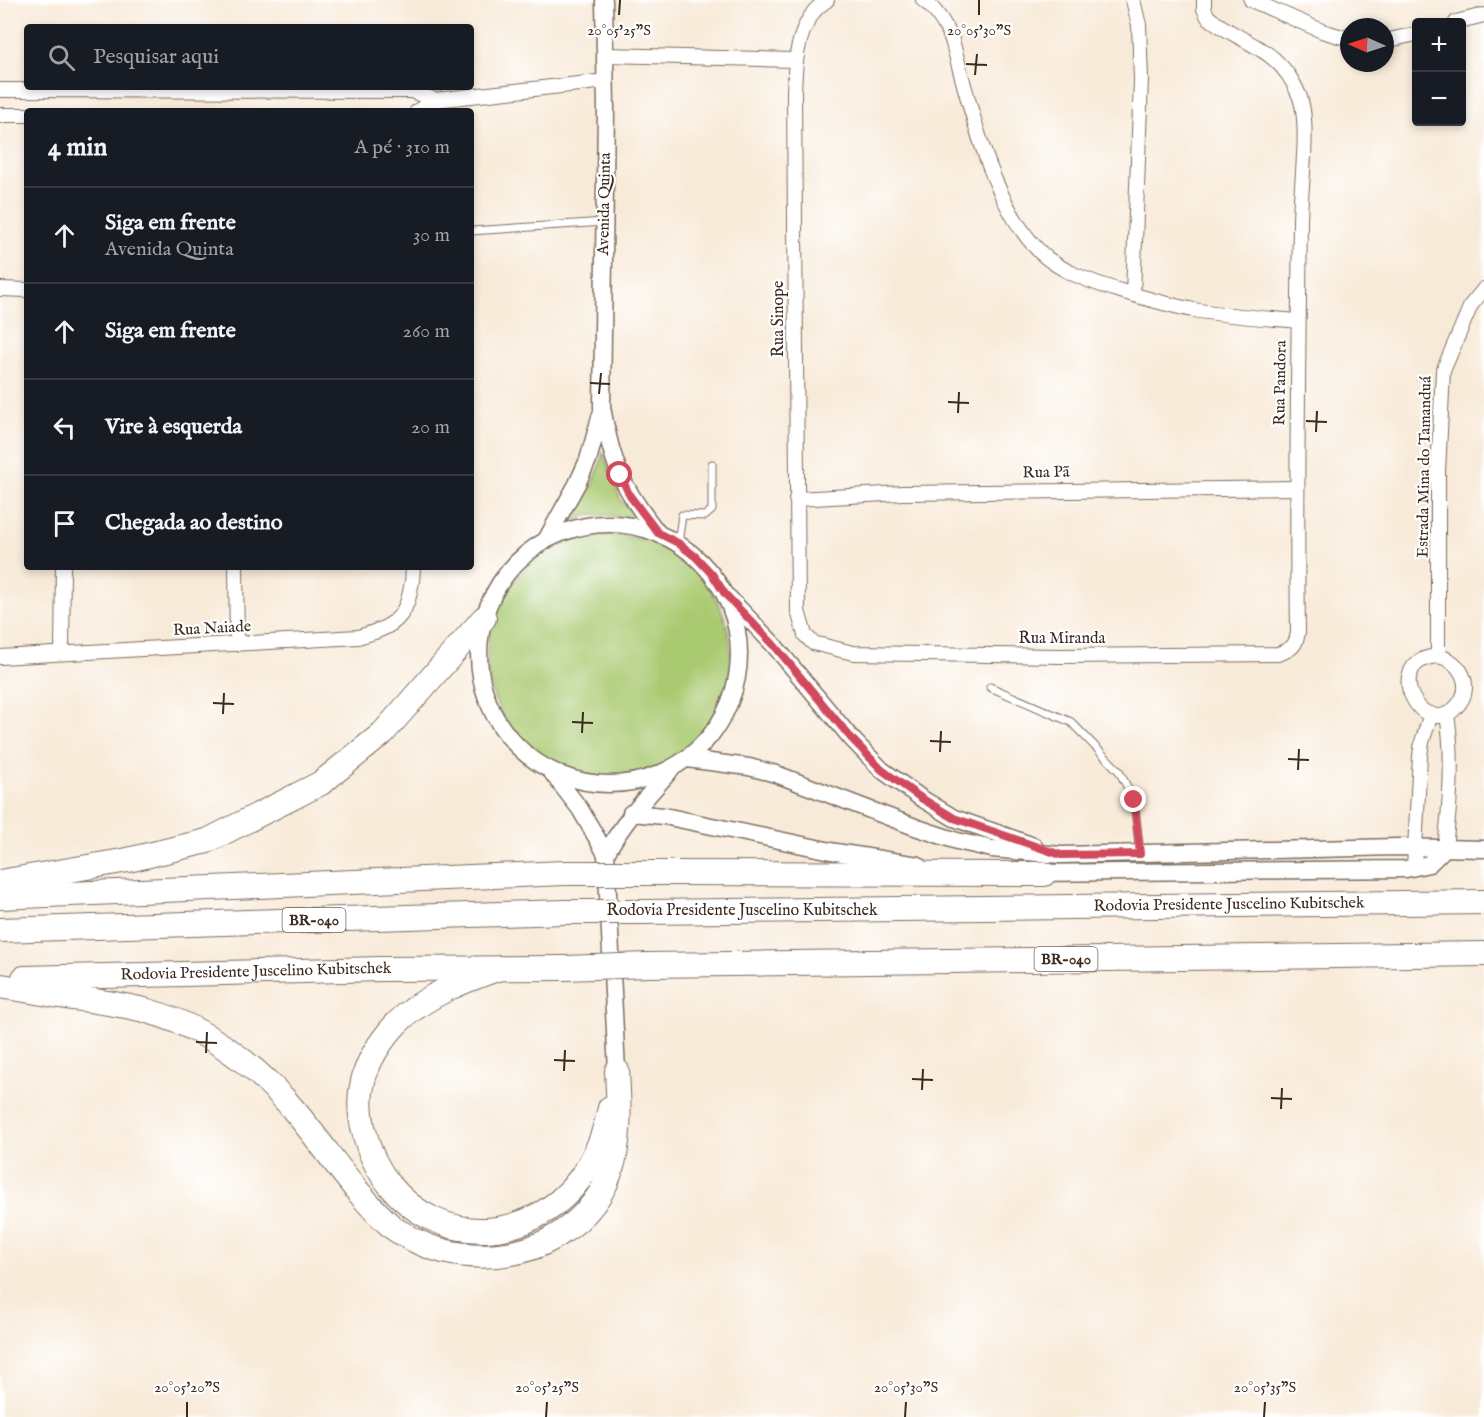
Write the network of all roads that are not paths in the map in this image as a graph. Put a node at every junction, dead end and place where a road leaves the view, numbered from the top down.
1 (604, 0) edge
2 (827, 0) edge
3 (923, 0) edge
4 (1133, 0) edge
5 (1204, 0) edge
6 (1251, 0) edge
7 (1484, 15) edge
8 (1466, 20) edge
9 (1412, 35) edge
10 (1340, 36) edge
11 (1394, 39) edge
12 (606, 55) junction
13 (795, 60) junction
14 (606, 81) junction
15 (0, 90) edge
16 (411, 91) junction
17 (435, 100) junction
18 (411, 108) edge
19 (422, 108) edge
20 (0, 115) edge
21 (24, 115) edge
22 (605, 222) junction
23 (474, 231) edge
24 (1484, 289) edge
25 (0, 290) edge
26 (24, 290) edge
27 (1133, 295) junction
28 (1298, 321) junction
29 (602, 407) junction
30 (712, 464) dead end
31 (1296, 488) junction
32 (796, 499) junction
33 (658, 533) junction
34 (546, 540) junction
35 (678, 543) junction
36 (63, 570) edge
37 (236, 570) edge
38 (413, 570) edge
39 (725, 594) junction
40 (484, 618) junction
41 (1298, 632) joint
42 (813, 643) joint
43 (237, 644) junction
44 (62, 653) junction
45 (1438, 656) junction
46 (0, 657) edge
47 (990, 687) dead end
48 (1431, 714) junction
49 (1447, 714) junction
50 (680, 763) junction
51 (550, 771) junction
52 (631, 813) junction
53 (1415, 848) junction
54 (1445, 848) junction
55 (1484, 849) edge
56 (606, 854) junction
57 (1140, 854) junction
58 (1061, 855) junction
59 (1414, 867) junction
60 (1044, 874) junction
61 (0, 882) edge
62 (0, 897) edge
63 (1484, 902) edge
64 (0, 930) edge
65 (1484, 954) edge
66 (500, 968) junction
67 (0, 978) edge
68 (0, 986) edge
69 (617, 1071) junction

1 - 12 street, Avenida Quinta
2 - 13 street, Rua Sinope
3 - 27 street
4 - 27 street
5 - 28 street, Rua Pandora
6 - 10 street
7 - 8 street
9 - 11 street
12 - 13 street
12 - 14 street, Avenida Quinta
13 - 32 street, Rua Sinope
14 - 17 street
14 - 22 street, Avenida Quinta
15 - 16 street
16 - 17 street
16 - 18 street
17 - 19 street
20 - 21 street
22 - 23 lane
22 - 29 street, Avenida Quinta
24 - 45 street, Estrada Mina do Tamanduá
25 - 26 street
27 - 28 street
28 - 31 street, Rua Pandora
29 - 33 street, Avenida Quinta
29 - 34 street, Avenida Quinta
30 - 35 lane
31 - 32 street, Rua Pã
31 - 41 street, Rua Pandora
32 - 42 street, Rua Sinope
33 - 34 street
33 - 35 street
34 - 40 street
35 - 39 street
36 - 44 street
37 - 43 street
38 - 43 street, Rua Naiade
39 - 50 street
39 - 58 street
40 - 51 street
40 - 61 highway
41 - 42 street, Rua Miranda
43 - 44 street, Rua Naiade
44 - 46 street, Rua Naiade
45 - 48 street
45 - 49 street
47 - 57 lane
48 - 49 street
48 - 53 street
49 - 54 street
50 - 51 street
50 - 52 street
50 - 58 street
51 - 56 street
52 - 56 street
52 - 60 street
53 - 54 street
53 - 57 street
53 - 59 street
54 - 55 street
54 - 59 street
56 - 69 street
57 - 58 street
59 - 60 street
60 - 62 highway, bridge
63 - 64 highway, Rodovia Presidente Juscelino Kubitschek / BR-040, bridge
65 - 66 highway, Rodovia Presidente Juscelino Kubitschek / BR-040, bridge
66 - 67 highway, Rodovia Presidente Juscelino Kubitschek / BR-040
66 - 69 highway
68 - 69 highway

